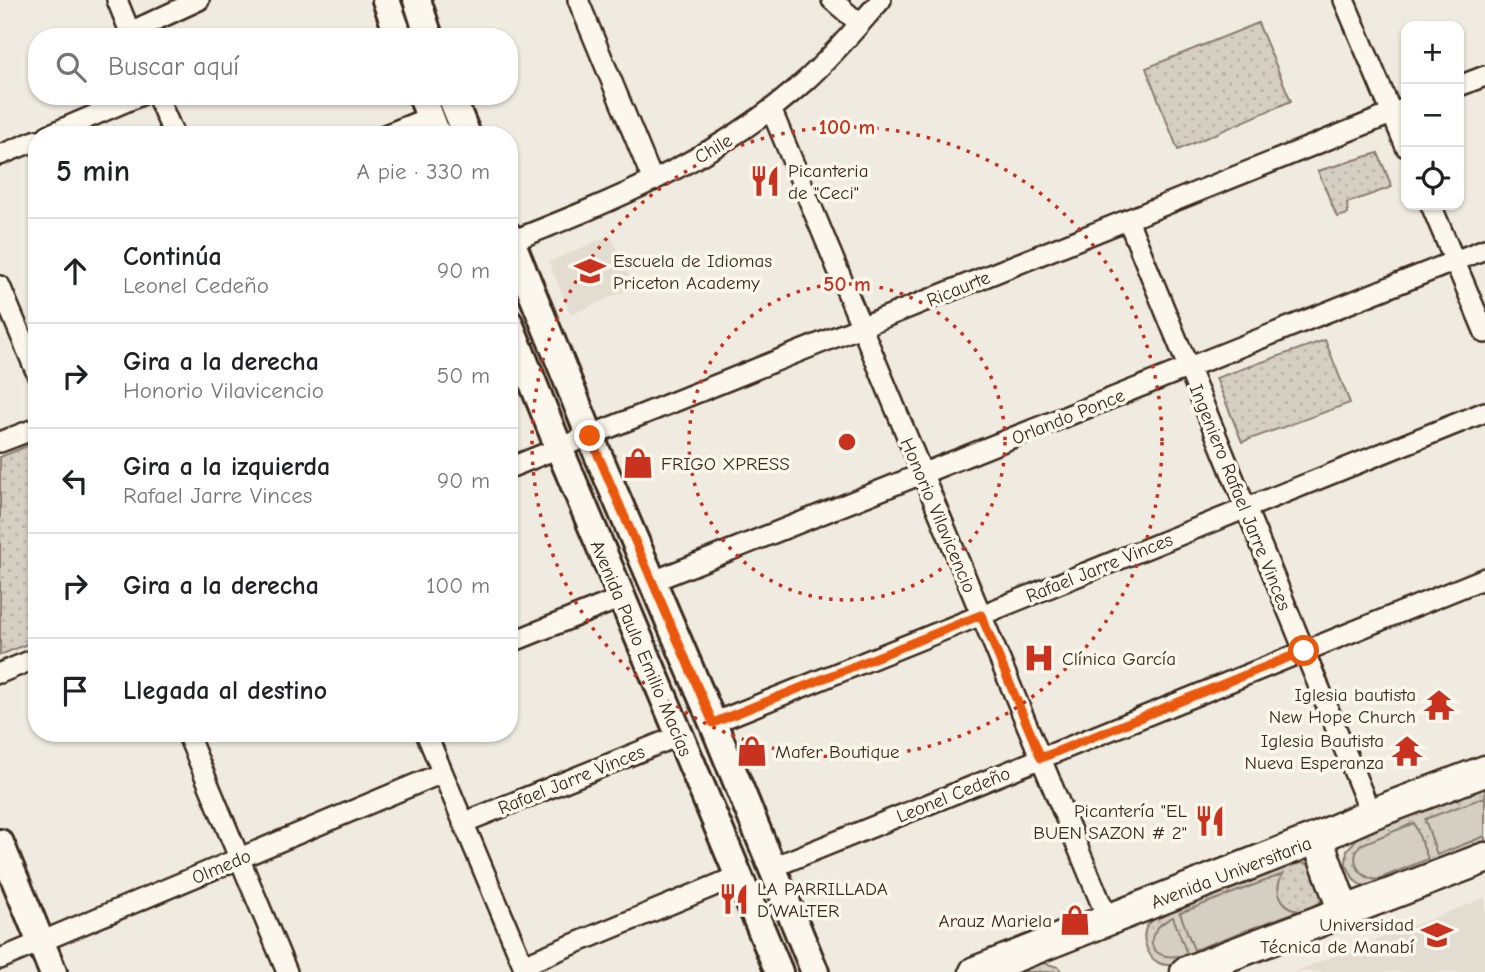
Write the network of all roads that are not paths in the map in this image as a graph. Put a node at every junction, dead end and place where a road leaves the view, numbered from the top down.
1 (117, 0) edge
2 (199, 0) edge
3 (386, 0) edge
4 (417, 0) edge
5 (579, 0) edge
6 (832, 0) edge
7 (881, 0) edge
8 (1344, 0) edge
9 (860, 24) junction
10 (129, 28) edge
11 (143, 28) edge
12 (396, 28) edge
13 (426, 28) edge
14 (1485, 76) edge
15 (1464, 84) edge
16 (118, 105) edge
17 (161, 105) edge
18 (455, 105) edge
19 (771, 109) junction
20 (1399, 111) edge
21 (430, 116) edge
22 (69, 126) edge
23 (170, 126) edge
24 (406, 126) edge
25 (463, 126) edge
26 (28, 144) edge
27 (0, 155) edge
28 (653, 181) junction
29 (1433, 210) edge
30 (1128, 220) junction
31 (518, 237) edge
32 (1485, 249) edge
33 (518, 260) edge
34 (1455, 261) junction
35 (0, 286) edge
36 (861, 327) junction
37 (1485, 334) edge
38 (518, 346) edge
39 (28, 353) edge
40 (1188, 368) junction
41 (1485, 412) edge
42 (28, 431) edge
43 (590, 436) junction
44 (0, 442) edge
45 (559, 449) junction
46 (518, 465) edge
47 (923, 474) junction
48 (1246, 508) junction
49 (1485, 578) edge
50 (651, 582) junction
51 (621, 598) junction
52 (981, 615) junction
53 (518, 639) edge
54 (1304, 651) junction
55 (28, 662) edge
56 (0, 673) edge
57 (713, 723) junction
58 (678, 736) junction
59 (191, 742) edge
60 (430, 742) edge
61 (1041, 758) junction
62 (1485, 771) edge
63 (442, 773) junction
64 (1371, 814) junction
65 (463, 823) junction
66 (1317, 838) junction
67 (0, 843) edge
68 (239, 858) junction
69 (1485, 858) edge
70 (771, 868) junction
71 (738, 876) junction
72 (1344, 912) junction
73 (1108, 920) junction
74 (40, 942) junction
75 (0, 959) edge
76 (524, 968) edge
77 (53, 972) edge
78 (287, 972) edge
79 (779, 972) edge
80 (815, 972) edge
81 (975, 972) edge
82 (1186, 972) edge

1 - 10 street
2 - 11 street
3 - 12 main road
4 - 13 main road
5 - 28 street
6 - 9 street
7 - 9 street, Chile
8 - 20 street
9 - 19 street, Chile
14 - 15 street
16 - 22 street
17 - 23 street
18 - 25 main road
19 - 28 street, Chile
19 - 36 street, Honorio Vilavicencio
20 - 30 street, Ricaurte
21 - 24 street
26 - 27 street
28 - 31 street, Chile
29 - 34 street
30 - 36 street, Ricaurte
30 - 40 street, Ingeniero Rafael Jarre Vinces
32 - 34 street, Orlando Ponce
33 - 43 main road, Avenida Paulo Emilio Macías
34 - 37 street
34 - 40 street, Orlando Ponce
35 - 39 street
36 - 43 street, Ricaurte
36 - 47 street, Honorio Vilavicencio
38 - 45 main road, Avenida Paulo Emilio Macías
40 - 47 street, Orlando Ponce
40 - 48 street, Ingeniero Rafael Jarre Vinces
41 - 48 street, Rafael Jarre Vinces
42 - 44 street
43 - 45 street, Ricaurte
43 - 50 main road, Avenida Paulo Emilio Macías
45 - 46 street, Ricaurte
45 - 51 main road, Avenida Paulo Emilio Macías
47 - 50 street, Orlando Ponce
47 - 52 street, Honorio Vilavicencio
48 - 52 street, Rafael Jarre Vinces
48 - 54 street, Ingeniero Rafael Jarre Vinces
49 - 54 street, Leonel Cedeño
50 - 57 main road, Avenida Paulo Emilio Macías
51 - 53 street
51 - 58 main road, Avenida Paulo Emilio Macías
52 - 57 street, Rafael Jarre Vinces
52 - 61 street, Honorio Vilavicencio
54 - 61 street, Leonel Cedeño
54 - 64 street, Ingeniero Rafael Jarre Vinces
55 - 56 street
57 - 70 main road, Avenida Paulo Emilio Macías
58 - 65 street, Rafael Jarre Vinces
58 - 71 main road, Avenida Paulo Emilio Macías
59 - 68 street
60 - 63 street
61 - 70 street, Leonel Cedeño
61 - 73 street, Honorio Vilavicencio
62 - 64 main road, Avenida Universitaria
63 - 65 street
63 - 68 street, Olmedo
64 - 66 main road, Avenida Universitaria
65 - 76 street
66 - 72 main road
66 - 73 main road, Avenida Universitaria
67 - 74 main road
68 - 74 street, Olmedo
68 - 78 street
69 - 72 main road
70 - 80 main road, Avenida Paulo Emilio Macías
71 - 76 street
71 - 79 main road, Avenida Paulo Emilio Macías
72 - 82 main road
73 - 81 main road, Avenida Universitaria
74 - 75 street, Olmedo
74 - 77 main road

